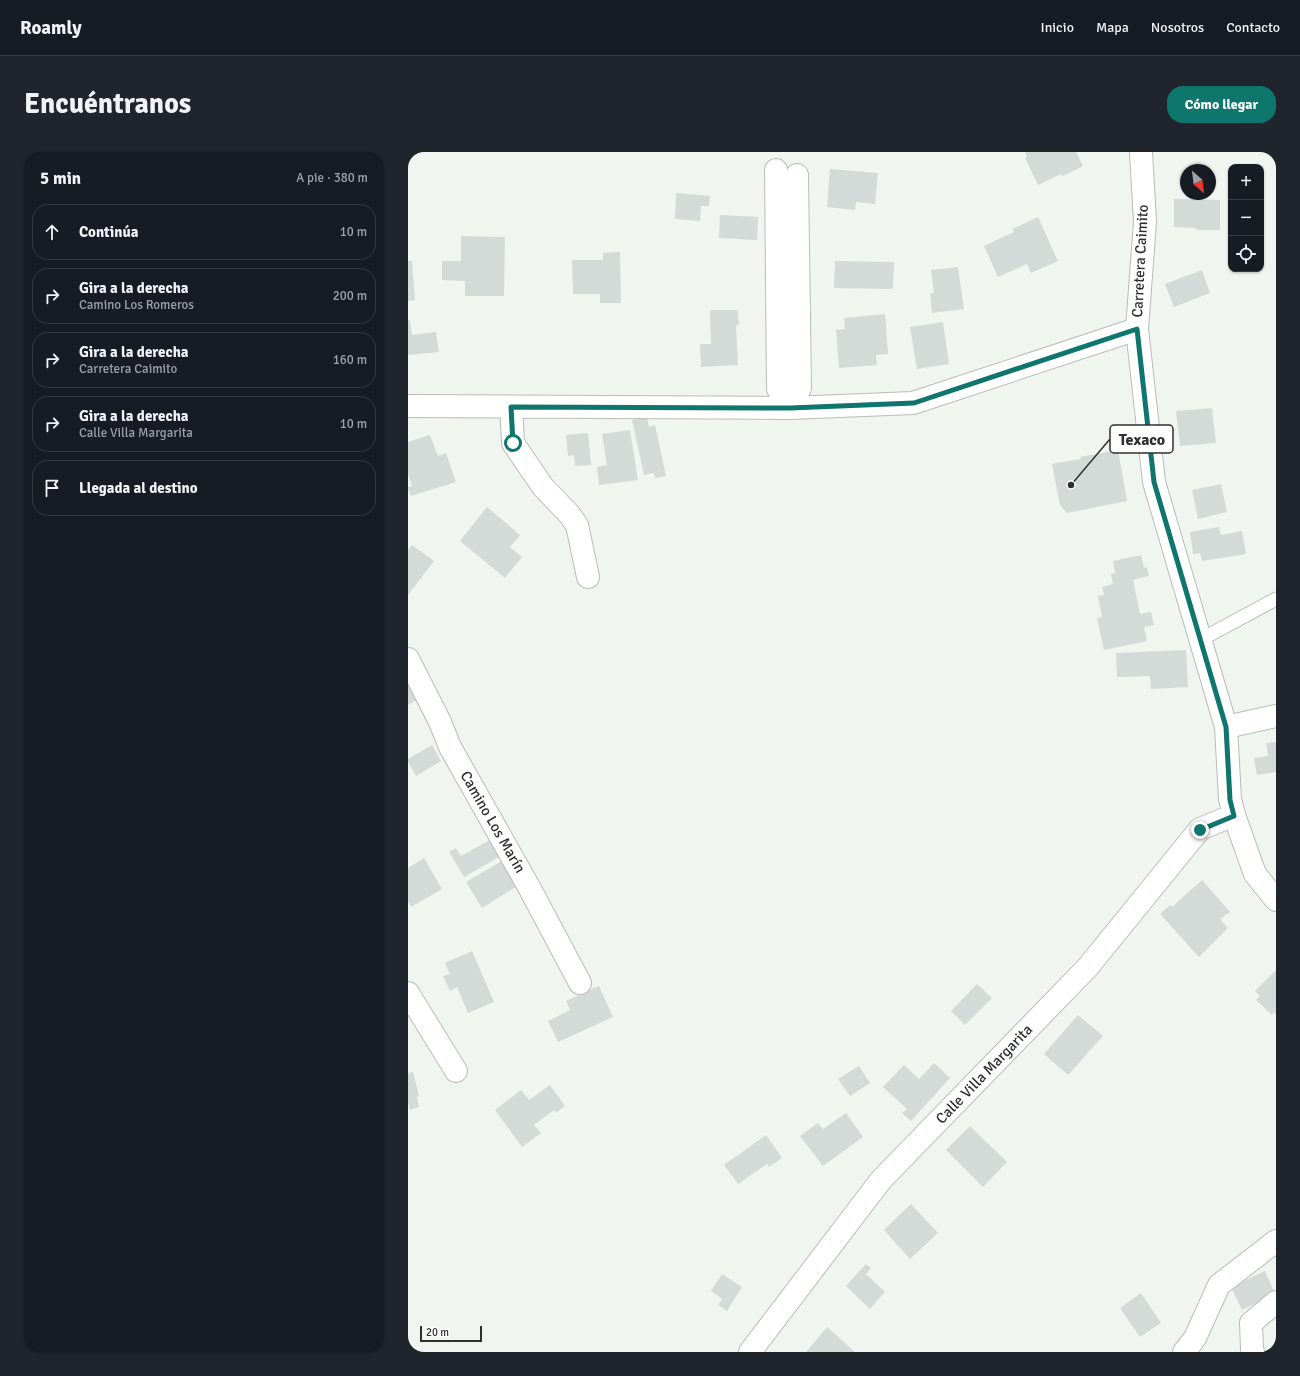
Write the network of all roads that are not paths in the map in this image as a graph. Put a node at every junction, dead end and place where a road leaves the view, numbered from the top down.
1 (1141, 152) edge
2 (776, 170) dead end
3 (797, 175) dead end
4 (1137, 329) junction
5 (408, 406) edge
6 (511, 407) junction
7 (790, 408) junction
8 (588, 577) dead end
9 (1276, 600) edge
10 (1200, 640) junction
11 (408, 659) edge
12 (1276, 716) edge
13 (1226, 727) junction
14 (1234, 816) junction
15 (1276, 900) edge
16 (580, 983) dead end
17 (408, 993) edge
18 (456, 1071) dead end
19 (1276, 1241) edge
20 (1276, 1302) edge
21 (750, 1352) edge
22 (1184, 1352) edge
23 (1253, 1352) edge

1 - 4 street, Carretera Caimito
2 - 7 street
3 - 7 street
4 - 7 street
4 - 10 street, Carretera Caimito
5 - 6 street
6 - 7 street
6 - 8 street
9 - 10 lane
10 - 13 street, Carretera Caimito
11 - 16 street, Camino Los Marín
12 - 13 street
13 - 14 street, Carretera Caimito
14 - 15 street, Carretera Caimito
14 - 21 street, Calle Villa Margarita
17 - 18 street
19 - 22 street
20 - 23 street

